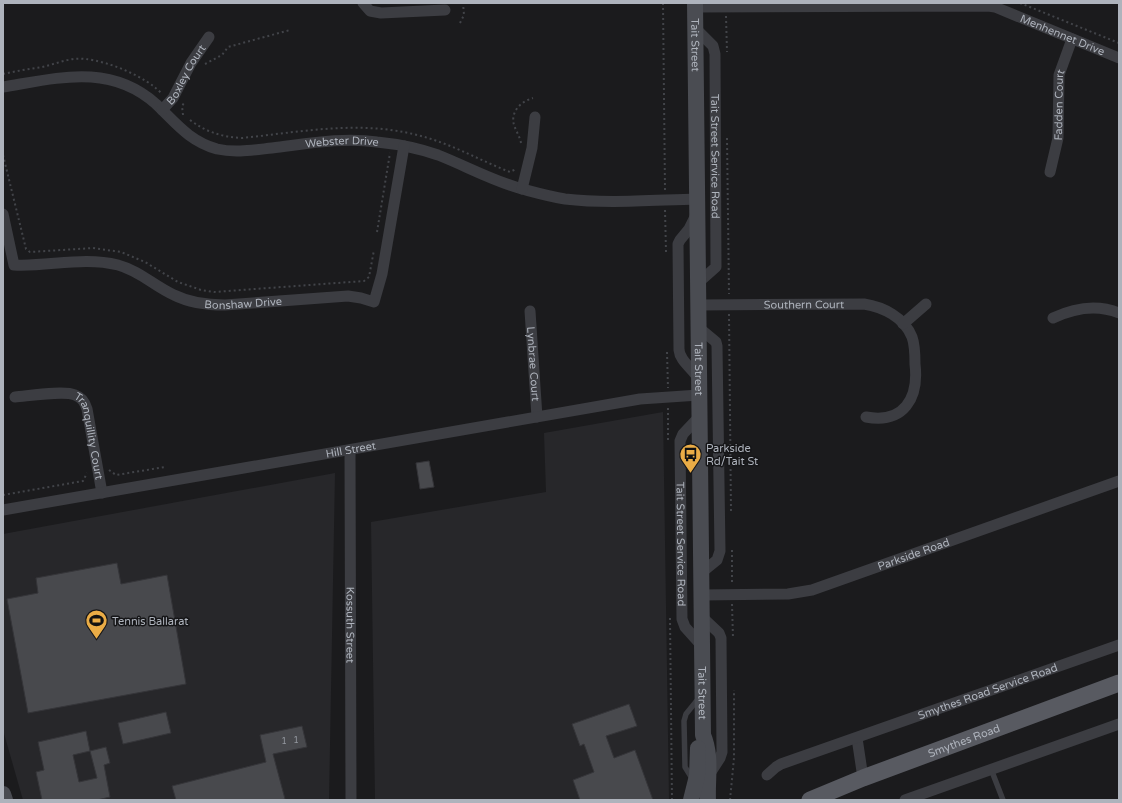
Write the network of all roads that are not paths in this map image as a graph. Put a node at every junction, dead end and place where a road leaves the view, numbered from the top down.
1 (363, 3) edge
2 (695, 5) edge
3 (859, 5) edge
4 (1007, 8) edge
5 (445, 10) dead end
6 (695, 28) junction
7 (209, 38) dead end
8 (1072, 38) junction
9 (1119, 58) edge
10 (3, 88) edge
11 (162, 110) junction
12 (535, 117) dead end
13 (404, 146) junction
14 (1050, 172) dead end
15 (522, 189) junction
16 (697, 206) junction
17 (3, 214) edge
18 (698, 283) junction
19 (926, 304) dead end
20 (698, 305) junction
21 (530, 311) dead end
22 (1119, 313) edge
23 (1053, 318) dead end
24 (903, 324) junction
25 (698, 327) junction
26 (699, 388) junction
27 (15, 397) dead end
28 (537, 417) junction
29 (699, 417) junction
30 (866, 417) dead end
31 (350, 450) junction
32 (1119, 481) edge
33 (102, 493) junction
34 (3, 510) edge
35 (701, 573) junction
36 (701, 595) junction
37 (702, 618) junction
38 (1119, 645) edge
39 (702, 646) junction
40 (1119, 683) edge
41 (703, 692) junction
42 (1119, 724) edge
43 (857, 738) junction
44 (992, 769) junction
45 (766, 775) dead end
46 (863, 778) junction
47 (698, 788) edge
48 (3, 794) edge
49 (5, 800) edge
50 (351, 800) edge
51 (708, 800) edge
52 (810, 800) edge
53 (905, 800) edge
54 (1003, 800) edge

1 - 5 street
2 - 3 street, Menhennet Drive
2 - 6 street, Tait Street
3 - 4 street, Menhennet Drive
4 - 8 street, Menhennet Drive
6 - 16 street, Tait Street
6 - 18 street, Tait Street Service Road
7 - 11 street, Boxley Court
8 - 9 street, Menhennet Drive
8 - 14 street, Fadden Court
10 - 11 street, Webster Drive
11 - 13 street, Webster Drive
12 - 15 street
13 - 15 street, Webster Drive
13 - 17 street, Bonshaw Drive
15 - 16 street, Webster Drive
16 - 18 street, Tait Street
16 - 26 street
18 - 20 street, Tait Street
19 - 24 street
20 - 24 street, Southern Court
20 - 25 street, Tait Street
21 - 28 street, Lynbrae Court
22 - 23 street
24 - 30 street, Southern Court
25 - 26 street, Tait Street
25 - 35 street, Tait Street Service Road
26 - 28 street, Hill Street
26 - 29 street, Tait Street
27 - 33 street, Tranquillity Court
28 - 31 street, Hill Street
29 - 35 street, Tait Street
29 - 39 street, Tait Street Service Road
31 - 33 street, Hill Street
31 - 50 street, Kossuth Street
32 - 36 street, Parkside Road
33 - 34 street, Hill Street
35 - 36 street, Tait Street
36 - 37 street, Tait Street
37 - 39 street, Tait Street
37 - 47 street
38 - 43 street, Smythes Road Service Road
39 - 41 street, Tait Street
40 - 46 main road, Smythes Road
41 - 47 street, Tait Street
41 - 47 lane
42 - 44 street
43 - 45 street, Smythes Road Service Road
43 - 46 street
44 - 53 street
44 - 54 lane
46 - 52 main road, Smythes Road
47 - 51 street, Tait Street
48 - 49 street

